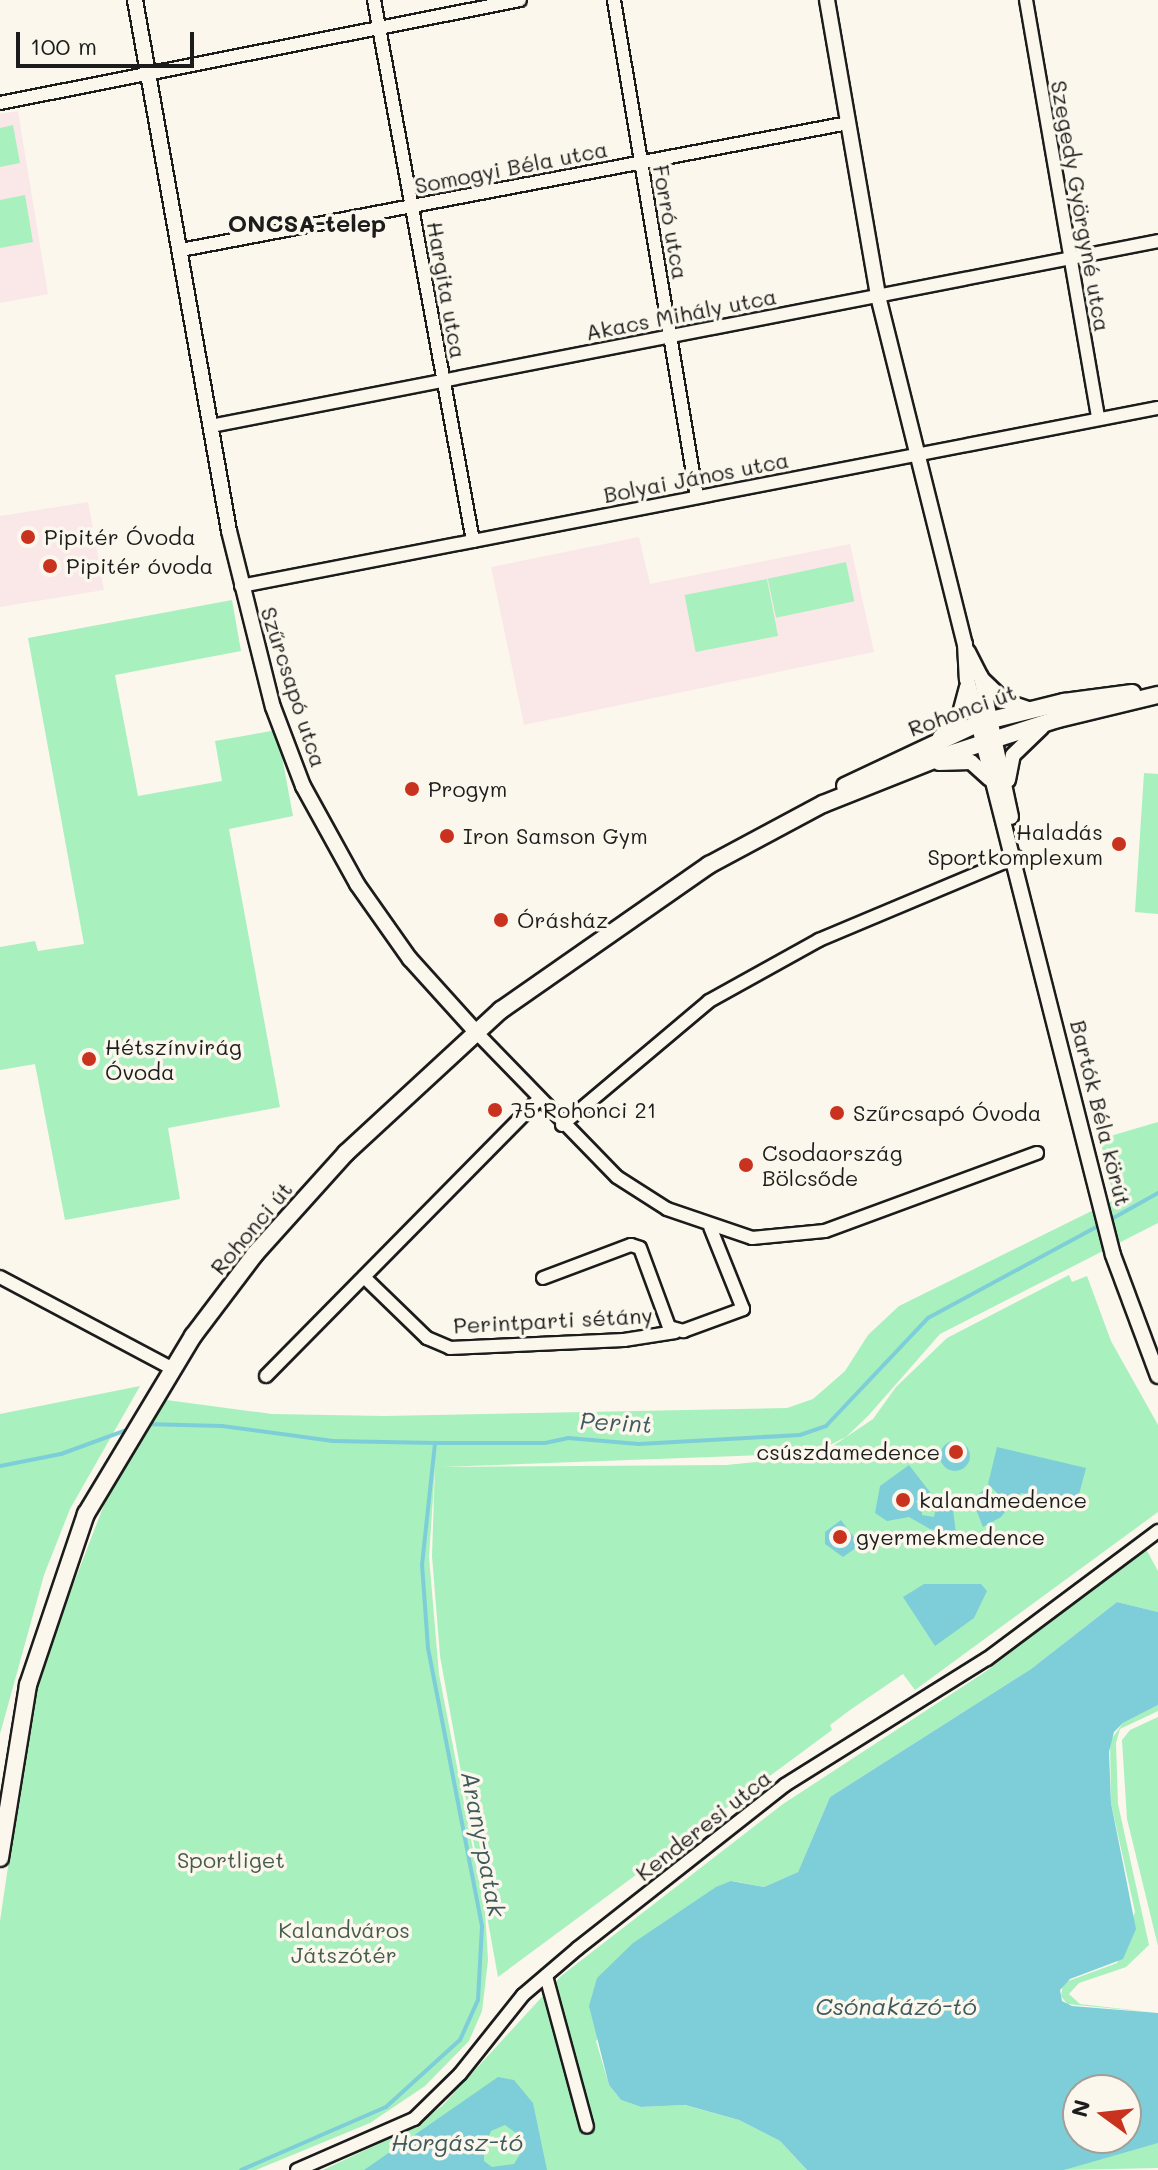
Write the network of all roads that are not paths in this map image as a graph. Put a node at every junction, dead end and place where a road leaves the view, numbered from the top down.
1 (135, 0) edge
2 (374, 0) edge
3 (520, 0) edge
4 (614, 0) edge
5 (827, 0) edge
6 (1026, 0) edge
7 (379, 28) junction
8 (148, 74) junction
9 (0, 103) edge
10 (848, 123) junction
11 (641, 163) junction
12 (412, 206) junction
13 (1158, 241) edge
14 (181, 250) junction
15 (1070, 257) junction
16 (878, 296) junction
17 (670, 337) junction
18 (443, 381) junction
19 (1158, 408) edge
20 (1098, 418) junction
21 (211, 426) junction
22 (917, 455) junction
23 (697, 497) junction
24 (473, 541) junction
25 (241, 586) junction
26 (974, 678) junction
27 (1158, 693) edge
28 (1028, 709) junction
29 (1058, 719) junction
30 (985, 721) junction
31 (940, 737) junction
32 (989, 740) junction
33 (887, 779) junction
34 (1001, 790) junction
35 (797, 816) junction
36 (1016, 857) junction
37 (476, 1032) junction
38 (539, 1099) junction
39 (562, 1125) junction
40 (1037, 1153) dead end
41 (710, 1227) junction
42 (0, 1277) edge
43 (364, 1277) junction
44 (543, 1278) dead end
45 (675, 1332) junction
46 (171, 1368) junction
47 (266, 1376) dead end
48 (1158, 1376) edge
49 (1158, 1531) edge
50 (0, 1858) edge
51 (546, 1976) junction
52 (587, 2127) dead end
53 (297, 2170) edge

1 - 8 street, Szűrcsapó utca
2 - 7 street, Hargita utca
3 - 7 street
4 - 11 street, Forró utca
5 - 10 street, Bartók Béla körút
6 - 15 street, Szegedy Györgyné utca
7 - 8 street
7 - 12 street, Hargita utca
8 - 9 street
8 - 14 street, Szűrcsapó utca
10 - 11 street, Somogyi Béla utca
10 - 16 street, Bartók Béla körút
11 - 12 street, Somogyi Béla utca
11 - 17 street, Forró utca
12 - 14 street, Somogyi Béla utca
12 - 18 street, Hargita utca
13 - 15 street, Akacs Mihály utca
14 - 21 street, Szűrcsapó utca
15 - 16 street, Akacs Mihály utca
15 - 20 street, Szegedy Györgyné utca
16 - 17 street, Akacs Mihály utca
16 - 22 street, Bartók Béla körút
17 - 18 street, Akacs Mihály utca
17 - 23 street, Forró utca
18 - 21 street, Akacs Mihály utca
18 - 24 street, Hargita utca
19 - 20 street, Bolyai János utca
20 - 22 street, Bolyai János utca
21 - 25 street, Szűrcsapó utca
22 - 23 street, Bolyai János utca
22 - 26 street, Bartók Béla körút
23 - 24 street, Bolyai János utca
24 - 25 street, Bolyai János utca
25 - 37 street, Szűrcsapó utca
26 - 28 street
26 - 30 street, Bartók Béla körút
26 - 31 street
27 - 28 main road, Rohonci út
27 - 29 main road, Rohonci út
28 - 30 main road, Rohonci út
29 - 32 main road, Rohonci út
29 - 34 street
30 - 31 main road, Rohonci út
30 - 32 street, Bartók Béla körút
31 - 35 main road, Rohonci út
32 - 33 main road, Rohonci út
32 - 34 street, Bartók Béla körút
33 - 34 street
33 - 35 main road, Rohonci út
34 - 36 street, Bartók Béla körút
35 - 37 main road, Rohonci út
36 - 39 street
36 - 48 street, Bartók Béla körút
37 - 38 street, Szűrcsapó utca
37 - 46 main road, Rohonci út
38 - 39 street, Szűrcsapó utca
38 - 43 street
39 - 41 street, Szűrcsapó utca
40 - 41 street, Szűrcsapó utca
41 - 45 street
42 - 46 street
43 - 45 street, Perintparti sétány
43 - 47 street
44 - 45 street
46 - 50 main road, Rohonci út
49 - 51 street, Kenderesi utca
51 - 52 street
51 - 53 street, Kenderesi utca

